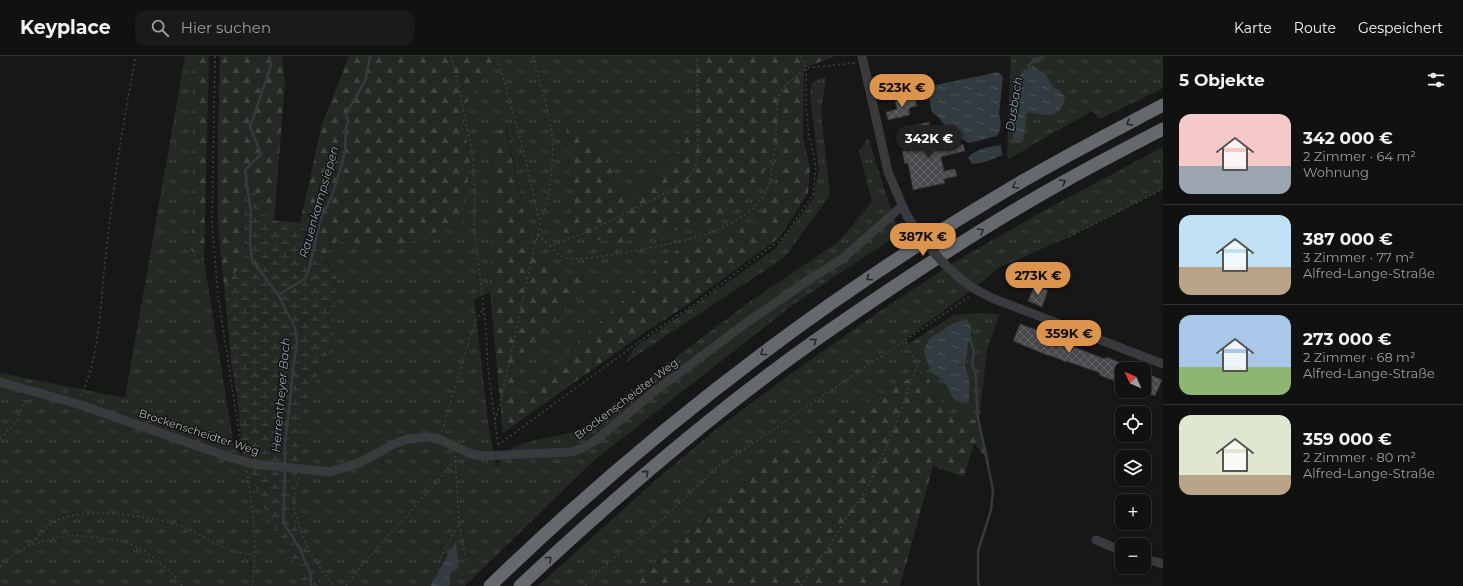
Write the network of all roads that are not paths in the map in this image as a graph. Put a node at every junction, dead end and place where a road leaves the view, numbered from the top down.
1 (863, 59) edge
2 (1163, 105) edge
3 (1163, 129) edge
4 (902, 206) junction
5 (1163, 364) edge
6 (0, 382) edge
7 (1096, 540) dead end
8 (1115, 548) edge
9 (1151, 560) edge
10 (1163, 564) edge
11 (490, 586) edge
12 (520, 586) edge

1 - 4 street
2 -> 11 highway
12 -> 3 highway
4 - 5 street, bridge
4 - 6 street, Brockenscheidter Weg
7 - 8 street
9 - 10 street

